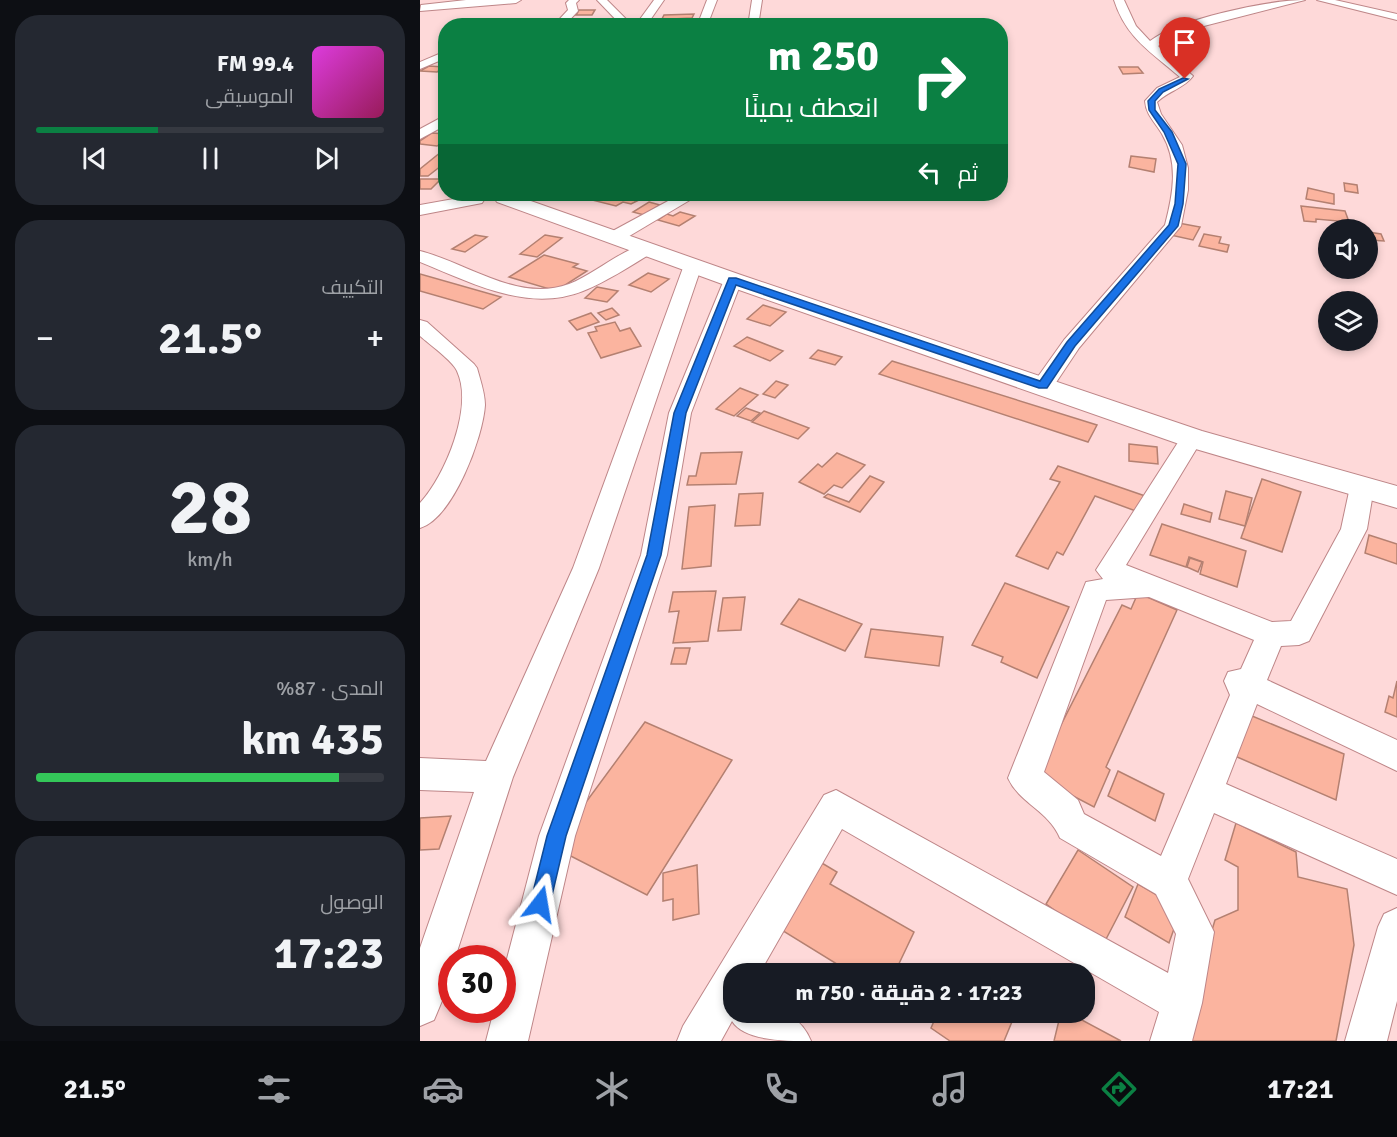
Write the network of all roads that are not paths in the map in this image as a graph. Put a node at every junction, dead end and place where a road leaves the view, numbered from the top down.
1 (430, 0) edge
2 (516, 0) edge
3 (574, 0) edge
4 (602, 0) edge
5 (659, 0) edge
6 (712, 0) edge
7 (757, 0) edge
8 (1119, 0) edge
9 (1300, 0) edge
10 (1322, 0) edge
11 (421, 8) edge
12 (1397, 17) edge
13 (566, 18) edge
14 (620, 18) edge
15 (646, 18) edge
16 (705, 18) edge
17 (754, 18) edge
18 (1151, 46) junction
19 (429, 49) dead end
20 (438, 50) edge
21 (438, 56) edge
22 (420, 66) edge
23 (438, 124) edge
24 (420, 135) edge
25 (438, 199) edge
26 (420, 200) edge
27 (458, 201) edge
28 (516, 201) edge
29 (682, 201) edge
30 (420, 210) edge
31 (615, 237) junction
32 (646, 249) junction
33 (420, 256) edge
34 (693, 266) junction
35 (733, 280) junction
36 (420, 326) edge
37 (1043, 385) junction
38 (1192, 438) junction
39 (1362, 487) junction
40 (1397, 497) edge
41 (420, 519) edge
42 (1152, 586) junction
43 (1271, 634) junction
44 (1253, 686) junction
45 (1397, 756) edge
46 (420, 774) edge
47 (496, 777) junction
48 (1206, 792) junction
49 (1397, 877) edge
50 (1169, 881) junction
51 (1397, 927) edge
52 (751, 963) edge
53 (1182, 1003) junction
54 (420, 1006) edge
55 (723, 1009) edge
56 (769, 1023) edge
57 (507, 1041) edge
58 (698, 1041) edge
59 (790, 1041) edge
60 (1171, 1041) edge
61 (1366, 1041) edge

1 - 11 street
2 - 11 street
3 - 13 street
4 - 14 street
5 - 15 street
6 - 16 street
7 - 17 street
8 - 18 street
9 - 18 street
10 - 12 street
18 - 37 street
19 - 20 street
21 - 22 street
23 - 24 street
25 - 26 street
27 - 30 street
28 - 31 street
29 - 31 street
31 - 32 street
32 - 33 street
32 - 34 street
34 - 35 street
34 - 47 street
35 - 37 street
35 - 57 street
36 - 41 street
37 - 38 street
38 - 39 street
38 - 42 street
39 - 40 street
39 - 43 street
42 - 43 street
42 - 50 street
43 - 44 street
44 - 45 street
44 - 48 street
46 - 47 street
47 - 54 street
48 - 49 street
48 - 50 street
50 - 53 street
51 - 61 street
52 - 53 street
53 - 60 street
55 - 58 street
56 - 59 street

